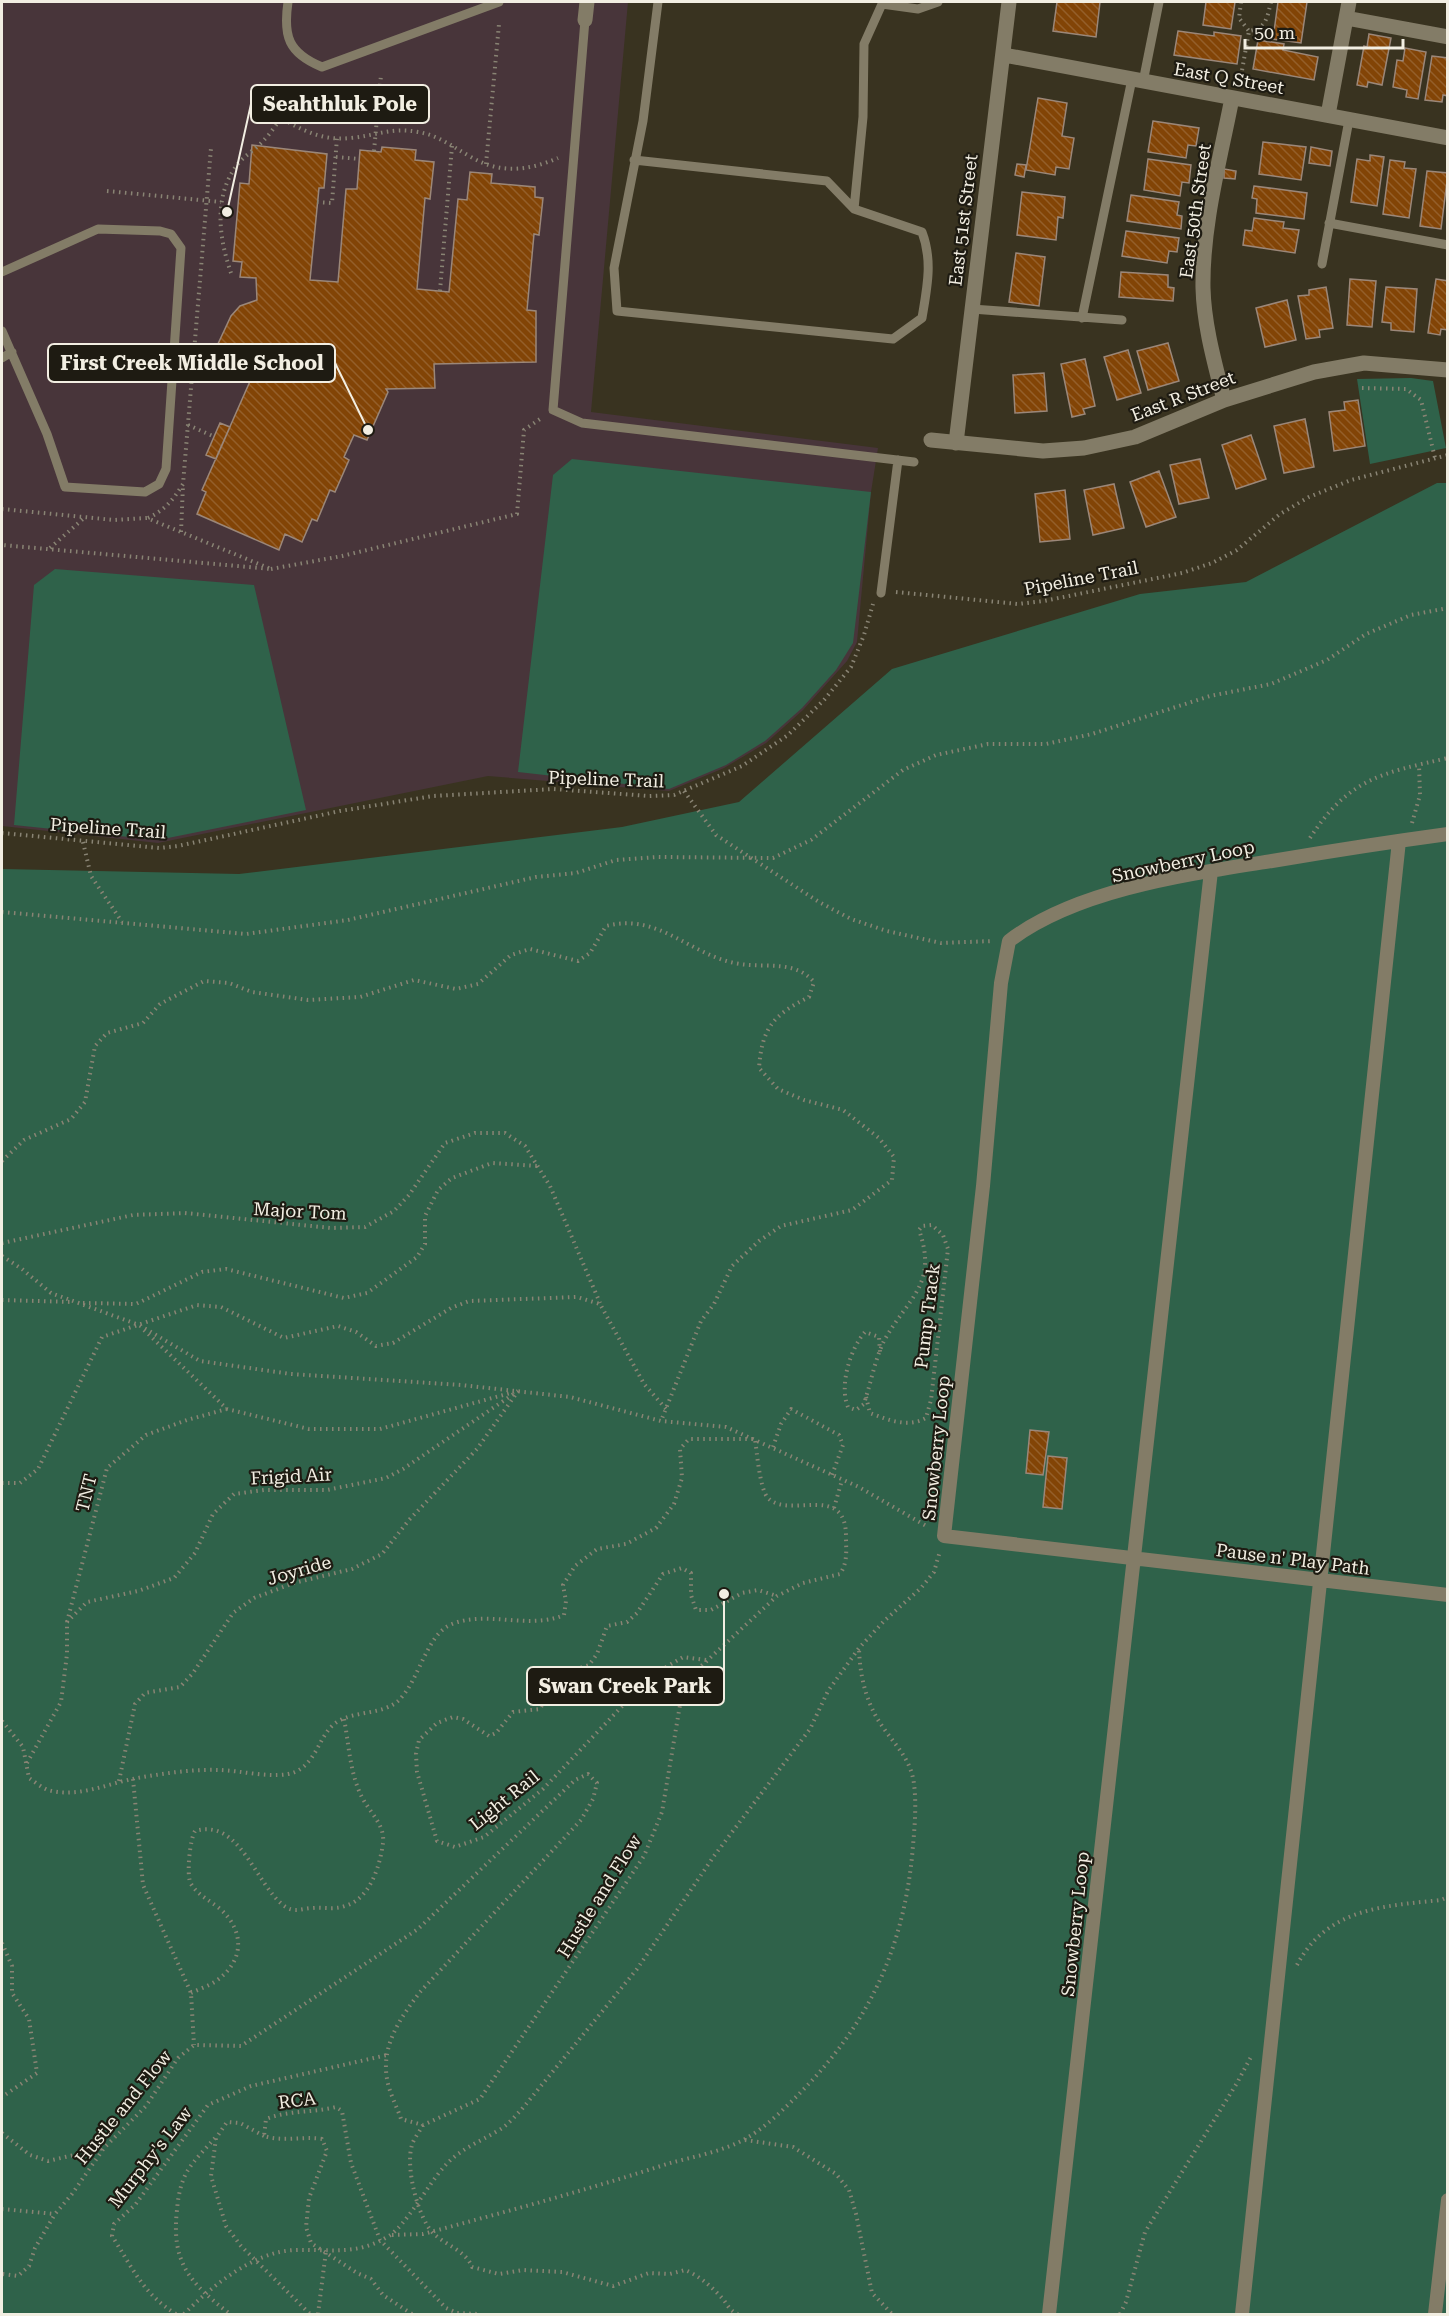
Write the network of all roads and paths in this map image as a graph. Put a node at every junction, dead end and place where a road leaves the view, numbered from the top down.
1 (288, 2) edge
2 (499, 2) edge
3 (586, 2) edge
4 (658, 2) edge
5 (938, 2) edge
6 (1009, 2) edge
7 (1159, 2) edge
8 (1241, 2) edge
9 (1270, 2) edge
10 (1349, 2) edge
11 (1346, 18) junction
12 (585, 20) joint
13 (499, 24) dead end
14 (1249, 31) junction
15 (1448, 37) edge
16 (1004, 55) junction
17 (381, 75) dead end
18 (1241, 76) dead end
19 (1138, 81) junction
20 (1232, 98) junction
21 (1328, 116) junction
22 (1349, 120) junction
23 (376, 131) junction
24 (337, 138) junction
25 (1448, 138) edge
26 (452, 146) junction
27 (211, 148) dead end
28 (374, 152) dead end
29 (336, 157) junction
30 (558, 158) dead end
31 (360, 159) dead end
32 (634, 160) junction
33 (486, 164) junction
34 (107, 191) dead end
35 (207, 201) junction
36 (221, 202) junction
37 (317, 202) dead end
38 (854, 209) junction
39 (1329, 224) junction
40 (1448, 245) edge
41 (1322, 264) dead end
42 (2, 272) edge
43 (231, 273) dead end
44 (440, 291) dead end
45 (972, 309) junction
46 (1082, 318) junction
47 (1122, 320) dead end
48 (2, 331) edge
49 (12, 352) junction
50 (2, 358) edge
51 (1448, 370) edge
52 (1362, 388) dead end
53 (1224, 400) junction
54 (553, 410) junction
55 (188, 425) junction
56 (215, 437) dead end
57 (931, 440) dead end
58 (956, 443) junction
59 (1448, 455) edge
60 (1435, 458) junction
61 (898, 460) junction
62 (914, 462) dead end
63 (183, 484) junction
64 (2, 509) edge
65 (85, 517) junction
66 (147, 518) junction
67 (181, 532) junction
68 (2, 545) edge
69 (49, 549) junction
70 (271, 569) junction
71 (881, 593) junction
72 (1448, 608) edge
73 (1448, 758) edge
74 (1419, 765) junction
75 (684, 791) junction
76 (2, 833) edge
77 (1448, 834) edge
78 (1400, 840) junction
79 (83, 842) junction
80 (1298, 857) junction
81 (749, 859) junction
82 (1212, 871) junction
83 (2, 912) edge
84 (122, 922) junction
85 (1009, 941) junction
86 (2, 1161) edge
87 (538, 1166) junction
88 (2, 1243) edge
89 (2, 1256) edge
90 (2, 1300) edge
91 (78, 1303) junction
92 (600, 1304) junction
93 (139, 1325) junction
94 (880, 1352) junction
95 (519, 1391) junction
96 (866, 1396) junction
97 (227, 1409) junction
98 (666, 1409) junction
99 (661, 1421) junction
100 (754, 1439) junction
101 (772, 1447) junction
102 (832, 1476) junction
103 (843, 1480) junction
104 (2, 1483) edge
105 (834, 1508) junction
106 (944, 1536) junction
107 (1134, 1558) junction
108 (1321, 1580) junction
109 (1448, 1595) edge
110 (777, 1596) junction
111 (67, 1622) junction
112 (859, 1648) junction
113 (707, 1660) junction
114 (344, 1719) junction
115 (2, 1721) edge
116 (26, 1765) junction
117 (133, 1779) junction
118 (119, 1782) junction
119 (2, 1943) edge
120 (191, 1993) junction
121 (194, 2045) junction
122 (387, 2055) junction
123 (2, 2097) edge
124 (423, 2125) junction
125 (2, 2133) edge
126 (264, 2136) junction
127 (216, 2138) junction
128 (744, 2140) junction
129 (104, 2148) junction
130 (1448, 2200) edge
131 (417, 2202) junction
132 (2, 2209) edge
133 (55, 2214) junction
134 (432, 2232) junction
135 (391, 2235) junction
136 (380, 2240) junction
137 (326, 2251) junction
138 (255, 2260) junction
139 (2, 2274) edge
140 (204, 2294) junction
141 (176, 2314) edge
142 (184, 2314) edge
143 (230, 2314) edge
144 (310, 2314) edge
145 (318, 2314) edge
146 (412, 2314) edge
147 (479, 2314) edge
148 (738, 2314) edge
149 (892, 2314) edge
150 (1050, 2314) edge
151 (1242, 2314) edge
152 (1435, 2314) edge

1 - 2 lane
3 - 12 street
4 - 32 lane
5 - 38 lane
6 - 16 street, East 51st Street
7 - 19 lane
8 - 14 path
9 - 14 path
10 - 11 street
11 - 15 street
11 - 21 street
12 - 54 lane
13 - 33 path
14 - 18 path
16 - 19 street, East Q Street
16 - 45 street, East 51st Street
17 - 23 path
19 - 20 street, East Q Street
19 - 46 lane
20 - 21 street, East Q Street
20 - 53 street, East 50th Street
21 - 22 street, East Q Street
22 - 25 street, East Q Street
22 - 39 lane
23 - 24 path
23 - 26 path
23 - 28 path
24 - 29 path
24 - 36 path
26 - 33 path
26 - 44 path
27 - 35 path
29 - 31 path
29 - 37 path
30 - 33 path
32 - 38 lane
32 - 38 lane
34 - 35 path
35 - 36 path
35 - 55 path
36 - 43 path
39 - 40 lane
39 - 41 lane
42 - 49 lane
45 - 46 lane
45 - 58 street, East 51st Street
46 - 47 lane
48 - 49 lane
49 - 50 lane
51 - 53 street, East R Street
52 - 60 path
53 - 58 street, East R Street
54 - 61 lane
54 - 70 path
55 - 56 path
55 - 63 path
57 - 58 street, East R Street
59 - 60 path, Pipeline Trail
60 - 71 path, Pipeline Trail
61 - 62 lane
61 - 71 lane
63 - 66 path
63 - 67 path
64 - 65 path
65 - 66 path
65 - 69 path
66 - 67 path
67 - 70 path
68 - 69 path
69 - 70 path
71 - 75 path, Pipeline Trail
72 - 81 path
73 - 74 path
74 - 78 path
74 - 80 path
75 - 79 path, Pipeline Trail
75 - 81 path
76 - 79 path, Pipeline Trail
77 - 78 street, Snowberry Loop
78 - 80 street, Snowberry Loop
78 - 108 street
79 - 84 path
80 - 82 street, Snowberry Loop
81 - 84 path
81 - 85 path
82 - 85 street, Snowberry Loop
82 - 107 street
83 - 84 path
85 - 106 street, Snowberry Loop
86 - 98 path
87 - 88 path, Major Tom
87 - 91 path
87 - 92 path, Major Tom
89 - 91 path
90 - 91 path
91 - 93 path
92 - 93 path
92 - 98 path
93 - 95 path
93 - 97 path
93 - 104 path
94 - 96 path, Pump Track
94 - 96 path
94 - 96 path, Pump Track
95 - 97 path
95 - 99 path
95 - 111 path, Frigid Air
95 - 118 path, Joyride
97 - 111 path, TNT
98 - 99 path
99 - 100 path
100 - 101 path
100 - 105 path
100 - 114 path
101 - 102 path
101 - 102 path
102 - 103 path
103 - 105 path
103 - 106 path
105 - 110 path, Hustle and Flow
106 - 107 street, Snowberry Loop
106 - 112 path
107 - 108 street, Pause n' Play Path
107 - 150 street, Snowberry Loop
108 - 109 street, Pause n' Play Path
108 - 151 street
110 - 113 path, Hustle and Flow
110 - 113 path, Light Rail
111 - 116 path
112 - 128 path
112 - 131 path
113 - 124 path, Hustle and Flow
114 - 117 path
114 - 120 path
115 - 116 path
116 - 118 path
117 - 118 path
117 - 120 path
119 - 123 path
120 - 121 path
121 - 122 path, Hustle and Flow
121 - 129 path, Hustle and Flow
122 - 124 path, Hustle and Flow
122 - 141 path, Murphy's Law
124 - 131 path
125 - 129 path
126 - 127 path
126 - 136 path, RCA
126 - 137 path, RCA
127 - 138 path
127 - 140 path
128 - 134 path
128 - 149 path
129 - 133 path, Hustle and Flow
130 - 152 street
131 - 134 path
131 - 135 path
132 - 133 path
133 - 139 path, Hustle and Flow
134 - 135 path
134 - 148 path
135 - 136 path
136 - 137 path
136 - 147 path, RCA
137 - 138 path
137 - 145 path
137 - 146 path, RCA
138 - 140 path
138 - 144 path
140 - 142 path
140 - 143 path

